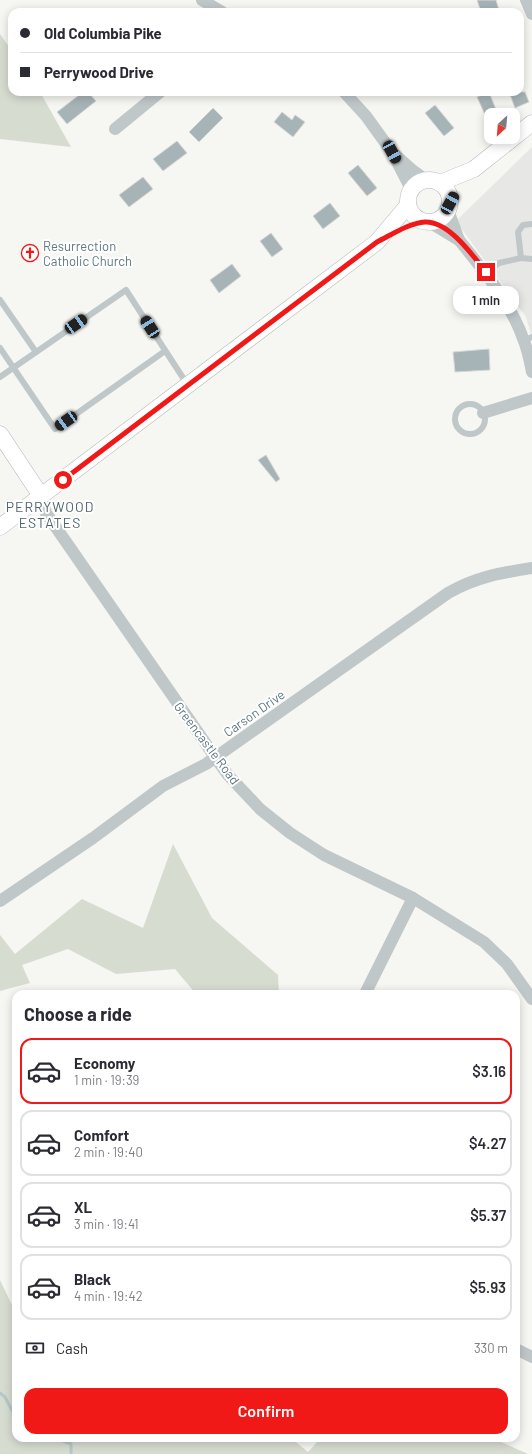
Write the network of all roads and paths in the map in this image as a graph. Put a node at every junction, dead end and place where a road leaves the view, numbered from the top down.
1 (202, 0) edge
2 (526, 0) edge
3 (219, 8) edge
4 (532, 14) edge
5 (155, 96) edge
6 (348, 96) edge
7 (532, 123) edge
8 (115, 129) dead end
9 (392, 152) junction
10 (474, 169) junction
11 (433, 181) junction
12 (411, 189) junction
13 (408, 205) junction
14 (449, 206) junction
15 (428, 222) junction
16 (532, 224) edge
17 (459, 240) junction
18 (377, 242) junction
19 (521, 258) junction
20 (532, 259) edge
21 (486, 272) junction
22 (0, 300) edge
23 (528, 339) edge
24 (0, 348) edge
25 (165, 351) junction
26 (36, 352) junction
27 (14, 367) junction
28 (532, 372) edge
29 (0, 377) edge
30 (188, 385) junction
31 (532, 398) edge
32 (483, 413) junction
33 (0, 434) edge
34 (40, 496) junction
35 (0, 527) edge
36 (532, 568) edge
37 (215, 757) junction
38 (413, 898) junction
39 (0, 902) edge
40 (367, 990) edge
41 (532, 998) edge
42 (520, 1352) edge
43 (532, 1357) edge

1 - 3 street
2 - 4 street
5 - 8 street
6 - 9 street
7 - 10 main road
9 - 11 street
9 - 12 street
10 - 11 main road
10 - 14 main road
11 - 12 main road
11 - 14 main road
12 - 13 main road
13 - 15 main road
13 - 18 main road
14 - 15 main road
14 - 17 street
15 - 17 street
15 - 18 main road
16 - 19 lane
17 - 21 street
18 - 30 main road
19 - 20 lane
19 - 21 lane
21 - 23 street
22 - 26 lane
23 - 28 street
24 - 27 lane
25 - 26 lane
25 - 27 lane
25 - 30 lane
26 - 27 lane
27 - 29 lane
30 - 34 main road
31 - 32 street
32 - 32 lane
33 - 34 main road, Greencastle Road
34 - 35 main road
34 - 37 street, Greencastle Road
36 - 37 street, Carson Drive
37 - 38 street, Greencastle Road
37 - 39 street, Carson Drive
38 - 40 street
38 - 41 street, Greencastle Road
42 - 43 street

